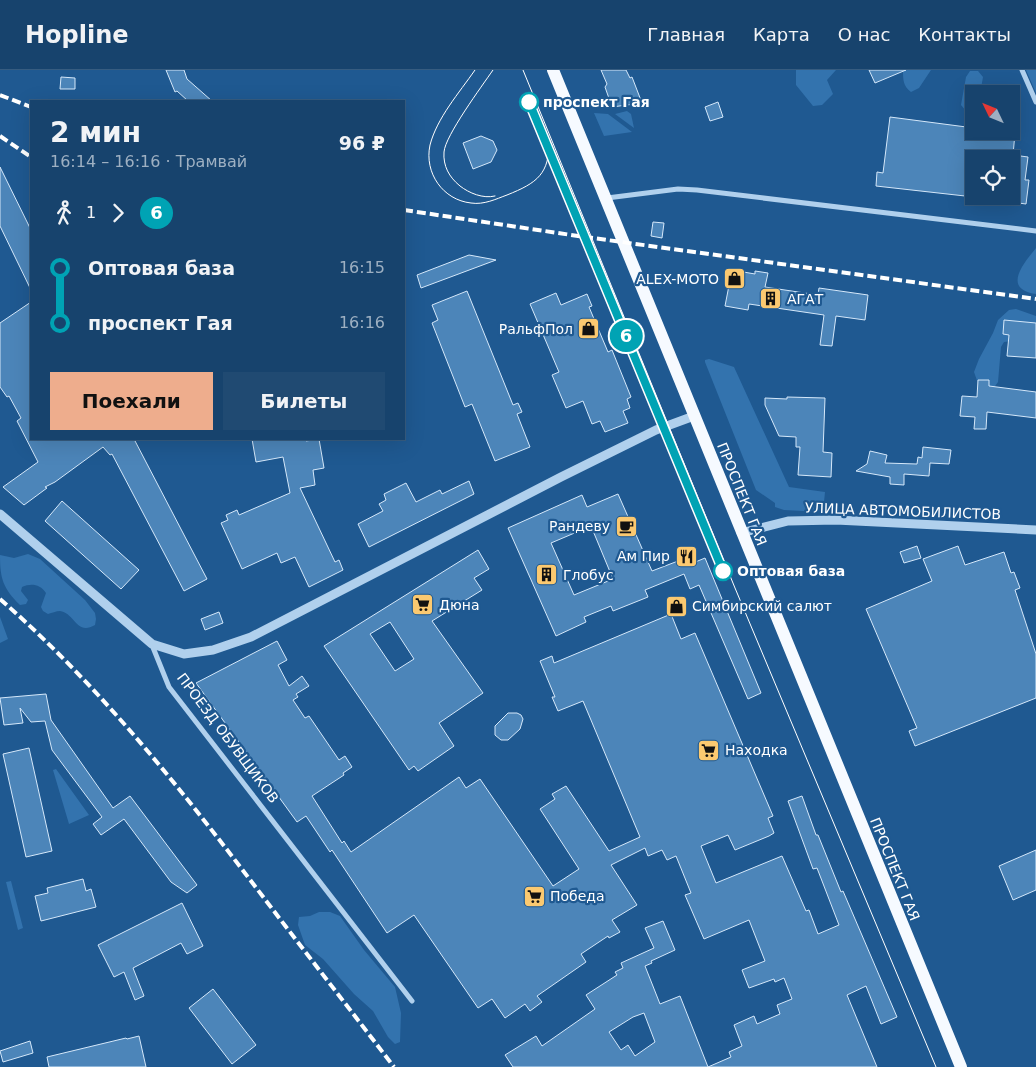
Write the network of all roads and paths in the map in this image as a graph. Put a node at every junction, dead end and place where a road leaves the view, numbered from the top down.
1 (553, 70) edge
2 (1022, 70) edge
3 (1036, 102) edge
4 (606, 198) junction
5 (1036, 230) edge
6 (694, 416) junction
7 (0, 514) edge
8 (1036, 530) edge
9 (741, 532) junction
10 (152, 644) junction
11 (412, 1002) dead end
12 (961, 1067) edge

1 - 4 main road, ПРОСПЕКТ ГАЯ
2 - 3 street
4 - 5 street
4 - 6 main road, ПРОСПЕКТ ГАЯ
6 - 9 main road, ПРОСПЕКТ ГАЯ
6 - 10 street
7 - 10 street, ПРОЕЗД ОБУВЩИКОВ
8 - 9 street, УЛИЦА АВТОМОБИЛИСТОВ
9 - 12 main road, ПРОСПЕКТ ГАЯ
10 - 11 street, ПРОЕЗД ОБУВЩИКОВ

